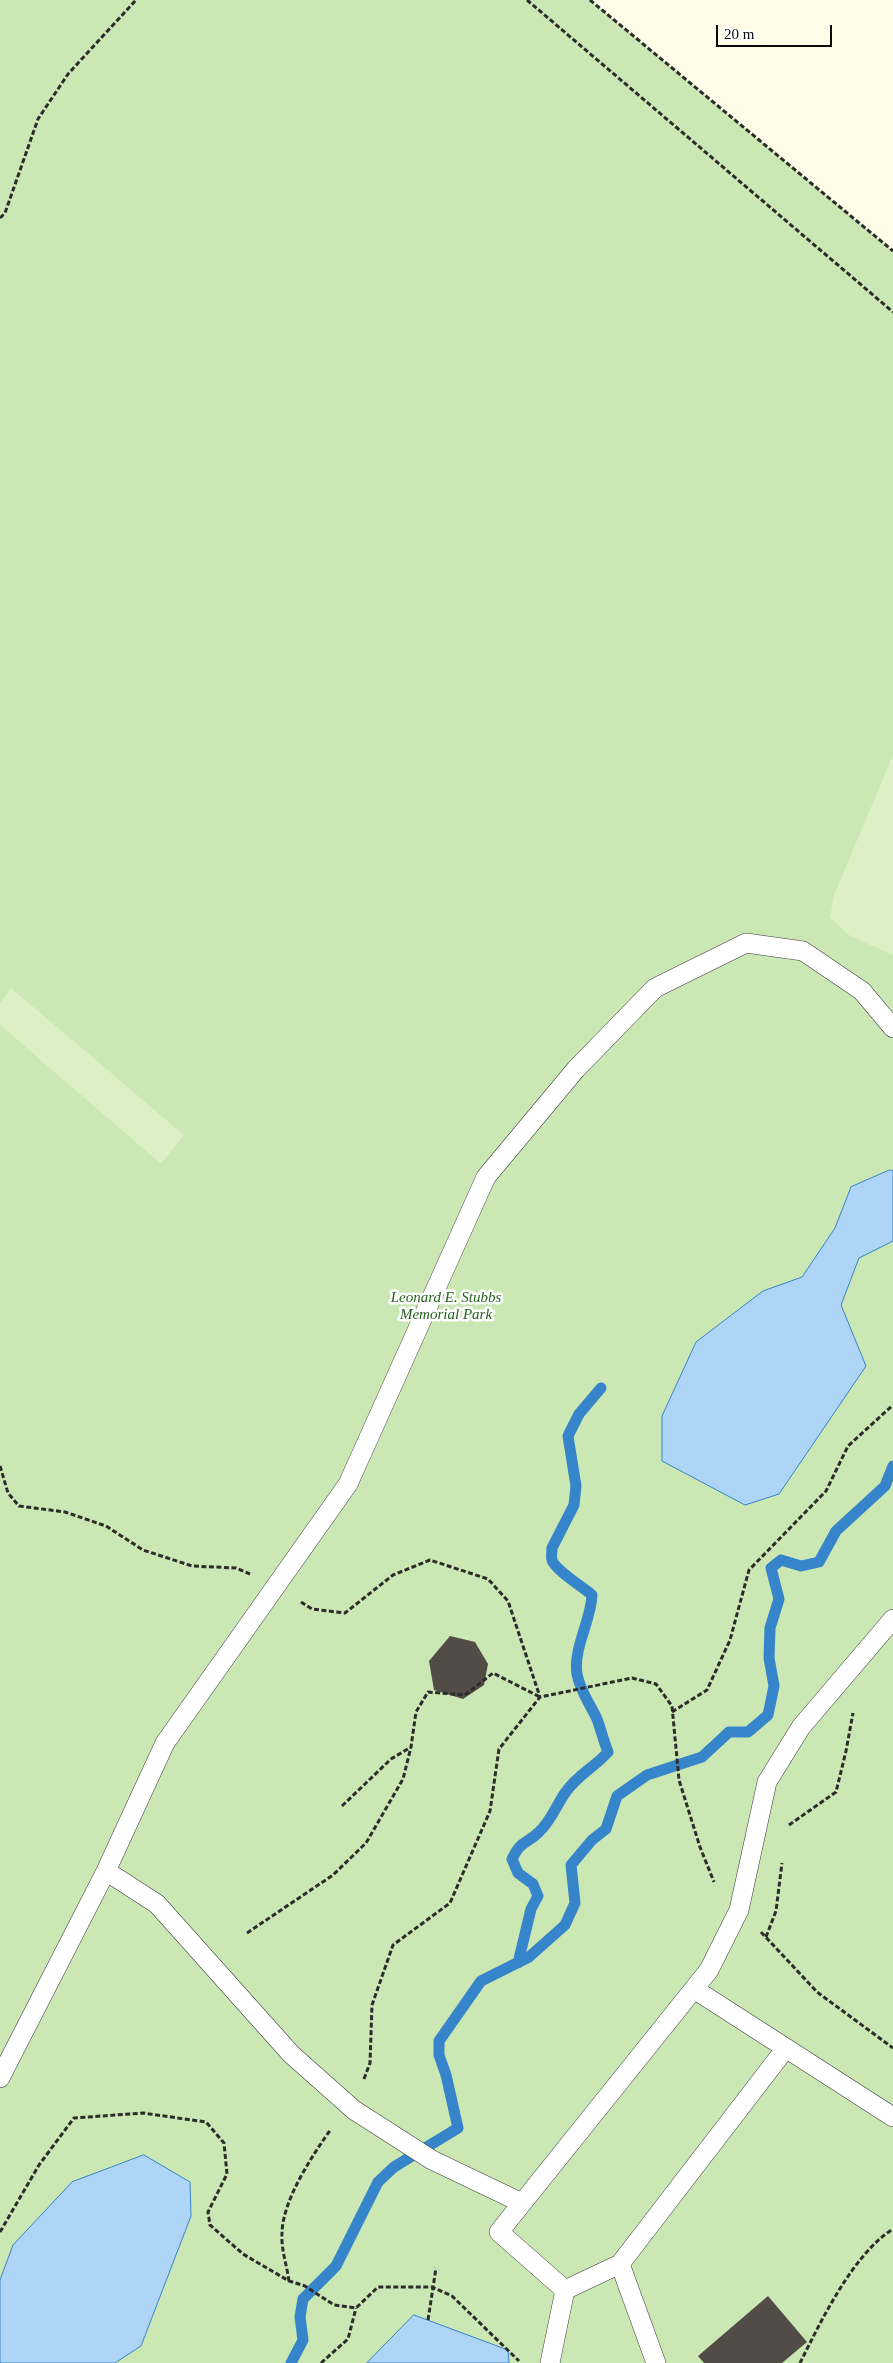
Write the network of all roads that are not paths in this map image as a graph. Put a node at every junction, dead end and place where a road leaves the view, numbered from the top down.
1 (893, 1028) edge
2 (893, 1619) edge
3 (106, 1871) junction
4 (694, 1989) junction
5 (786, 2048) junction
6 (0, 2078) edge
7 (893, 2117) edge
8 (522, 2203) junction
9 (620, 2264) junction
10 (565, 2290) junction
11 (550, 2363) edge
12 (656, 2363) edge

1 - 3 lane
2 - 4 lane
3 - 6 lane
3 - 8 lane
4 - 5 lane
4 - 8 lane
5 - 7 lane
5 - 9 lane
8 - 10 lane
9 - 10 lane
9 - 12 lane
10 - 11 lane

